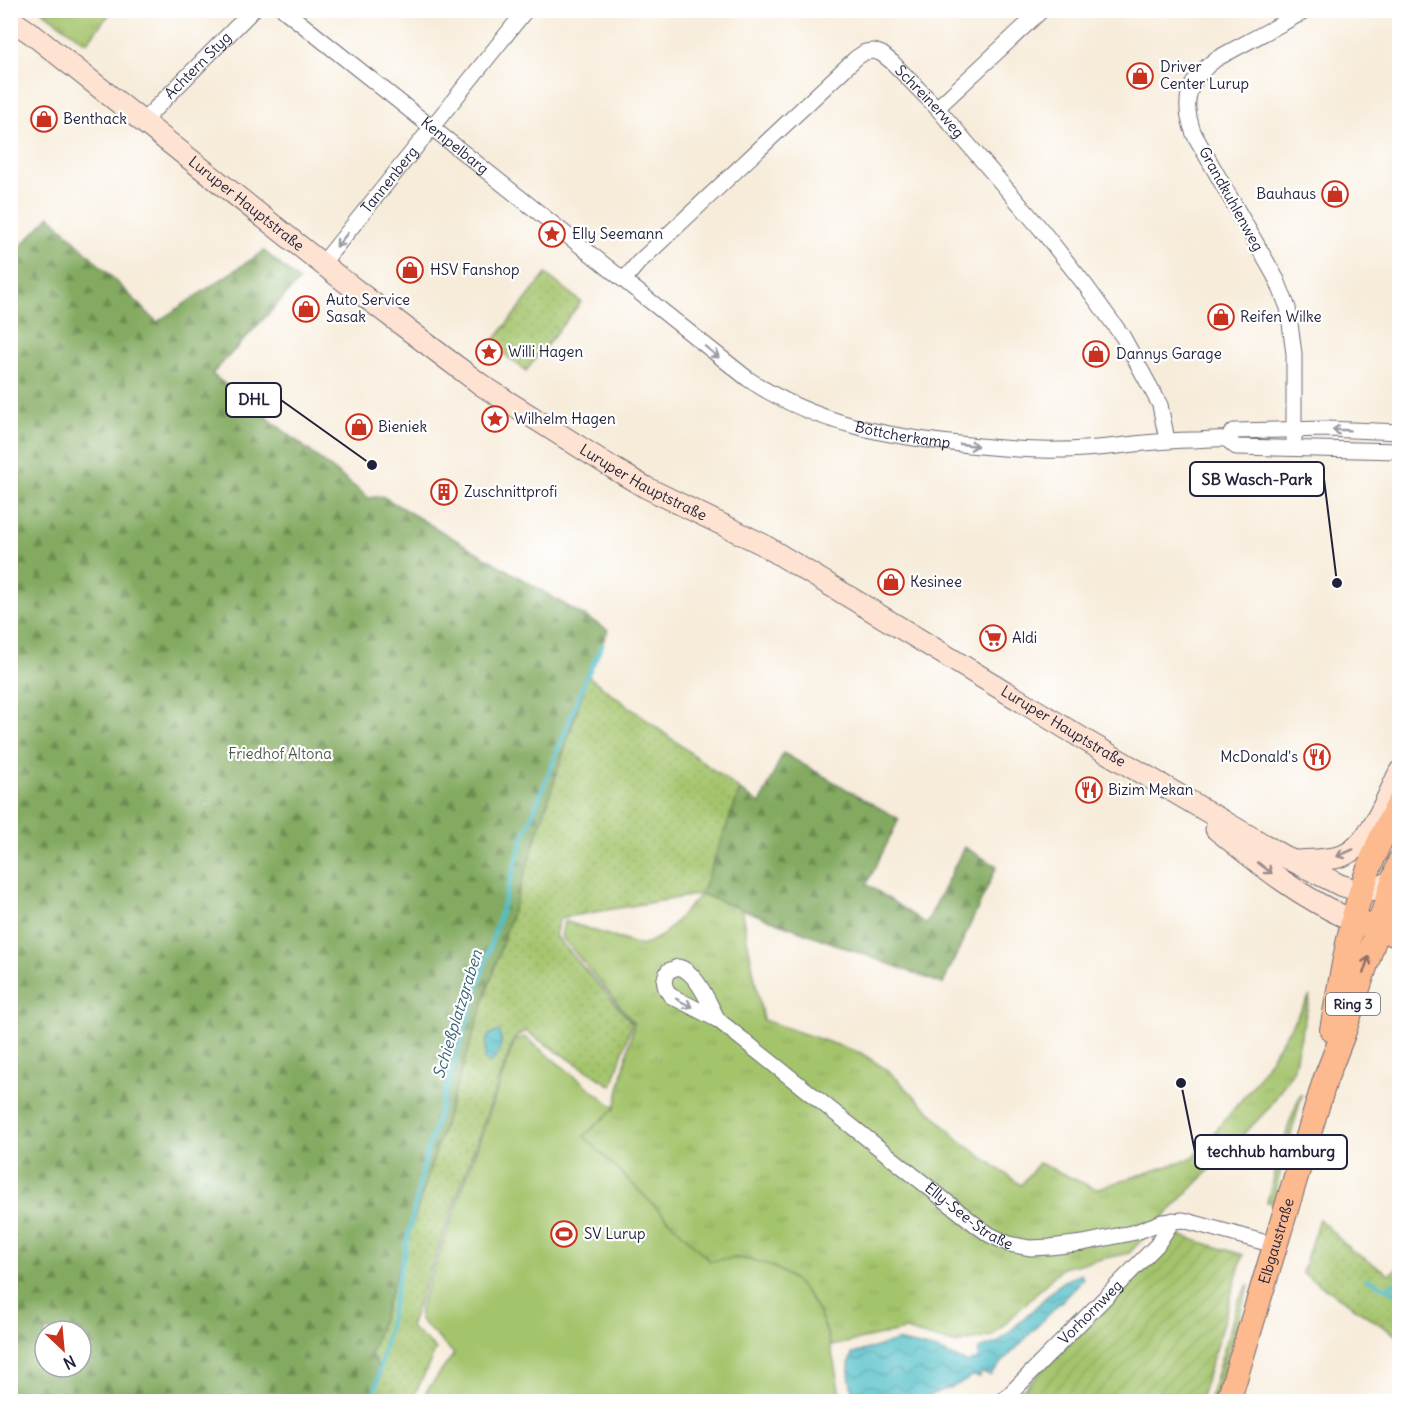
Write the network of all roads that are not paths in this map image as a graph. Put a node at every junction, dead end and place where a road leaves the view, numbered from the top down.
1 (253, 10) edge
2 (284, 10) edge
3 (526, 10) edge
4 (1042, 10) edge
5 (1307, 10) edge
6 (10, 19) edge
7 (937, 108) junction
8 (143, 121) junction
9 (431, 129) junction
10 (322, 264) junction
11 (624, 280) junction
12 (1294, 430) junction
13 (1400, 432) edge
14 (1226, 439) junction
15 (1167, 440) junction
16 (1294, 448) junction
17 (1400, 451) edge
18 (1400, 771) edge
19 (1168, 788) junction
20 (1400, 802) edge
21 (1294, 861) junction
22 (1391, 907) edge
23 (1350, 910) junction
24 (718, 1020) dead end
25 (1325, 1080) junction
26 (1173, 1220) junction
27 (1274, 1245) junction
28 (1002, 1401) edge
29 (1228, 1401) edge

1 - 8 street, Achtern Styg
2 - 9 street, Kempelbarg
3 - 9 street, Tannenberg
4 - 7 street
5 - 12 street, Grandkuhlenweg
6 - 8 main road, Luruper Hauptstraße
7 - 11 street, Schreinerweg
7 - 15 street, Schreinerweg
8 - 10 main road, Luruper Hauptstraße
9 -> 10 street, Tannenberg
9 - 11 street, Kempelbarg
10 - 19 main road, Luruper Hauptstraße
11 -> 15 street, Böttcherkamp
13 -> 12 street, Böttcherkamp
12 - 14 street, Böttcherkamp
12 - 16 street, Grandkuhlenweg
14 - 15 street, Böttcherkamp
14 - 16 street, Böttcherkamp
16 - 17 street, Böttcherkamp
18 -> 21 main road
19 - 21 main road, Luruper Hauptstraße
19 -> 23 main road, Luruper Hauptstraße
20 - 23 main road, Ring 3
21 - 23 main road, Luruper Hauptstraße
22 - 23 main road, Luruper Hauptstraße
22 - 23 main road
25 -> 22 main road, Elbgaustraße / Ring 3
23 - 25 main road, Elbgaustraße / Ring 3
24 - 26 street, Elly-See-Straße
25 - 27 main road, Elbgaustraße / Ring 3
26 - 27 street, Elly-See-Straße
26 - 28 street, Vorhornweg
27 - 29 main road, Elbgaustraße / Ring 3

